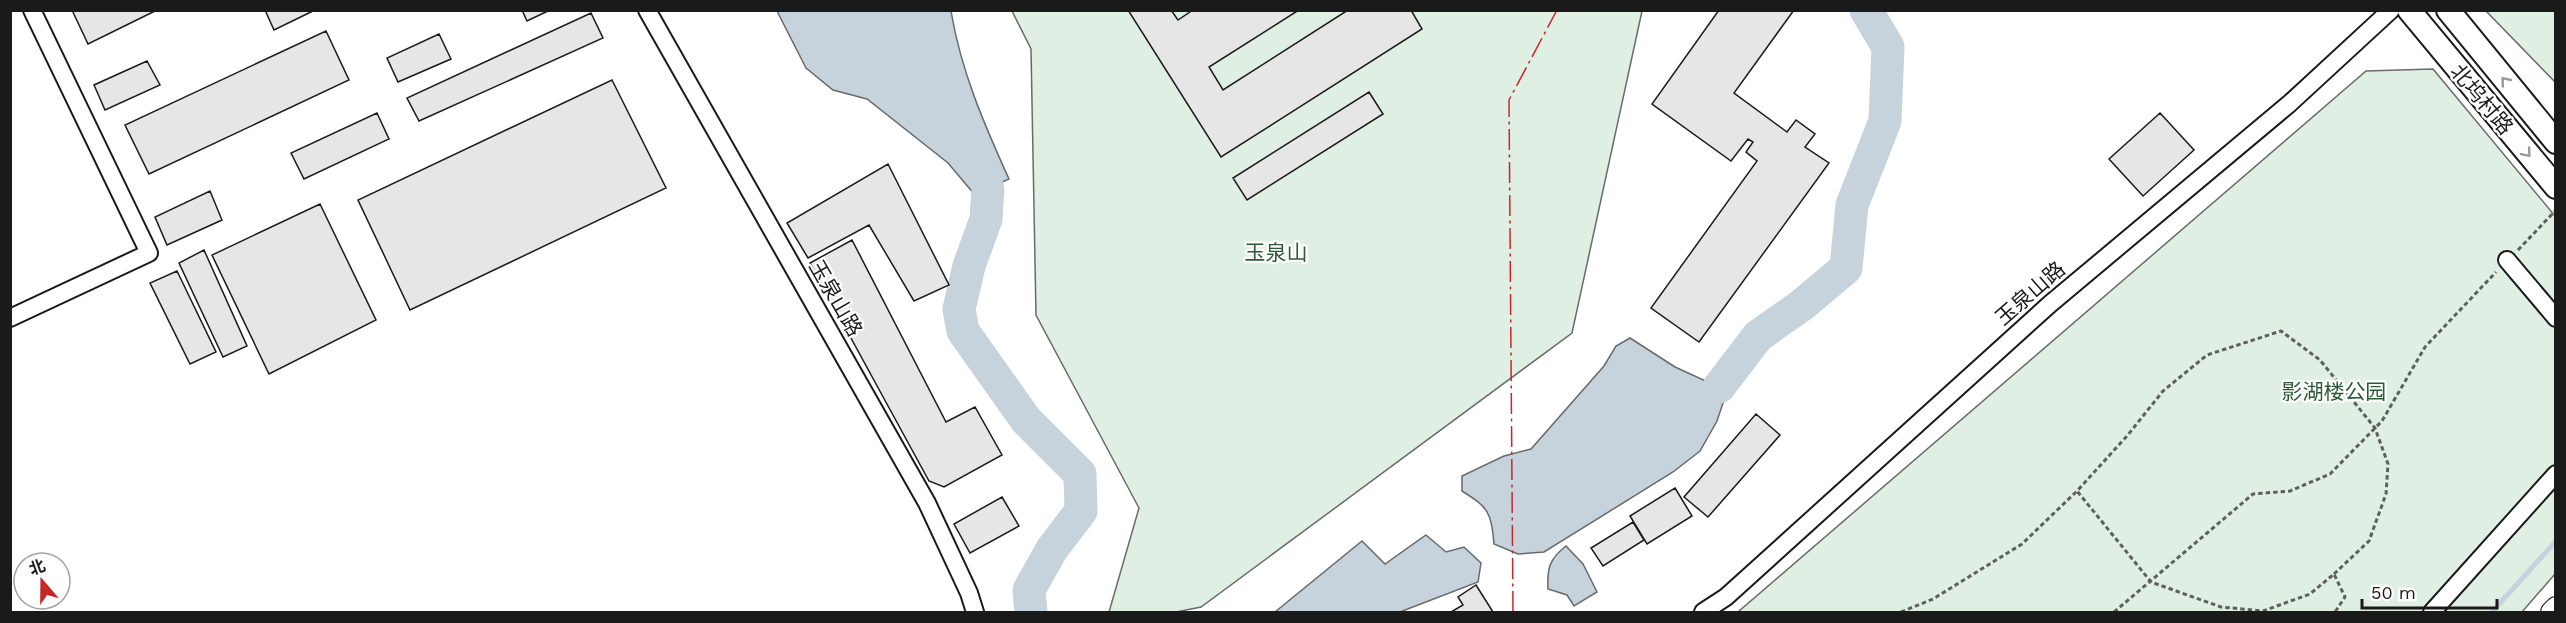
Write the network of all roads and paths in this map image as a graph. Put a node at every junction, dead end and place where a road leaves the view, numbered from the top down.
1 (32, 10) edge
2 (647, 10) edge
3 (2391, 10) edge
4 (2409, 10) edge
5 (2448, 10) edge
6 (2556, 142) edge
7 (2556, 187) edge
8 (2556, 210) edge
9 (2507, 260) junction
10 (10, 318) edge
11 (2556, 318) edge
12 (2375, 428) junction
13 (2556, 474) edge
14 (2077, 491) junction
15 (2334, 573) junction
16 (2151, 582) junction
17 (2556, 607) edge
18 (975, 612) edge
19 (1703, 612) edge
20 (1901, 612) edge
21 (2114, 612) edge
22 (2335, 612) edge
23 (2432, 612) edge
24 (2551, 612) edge

1 - 10 street
2 - 18 street, 玉泉山路
3 - 19 street, 玉泉山路
4 -> 7 main road, 北坞村路
6 -> 5 main road, 北坞村路
8 - 9 path
9 - 11 street
9 - 12 path
12 - 14 path
12 - 15 path
12 - 16 path
13 - 23 street
14 - 16 path
14 - 20 path
15 - 16 path
15 - 22 path
16 - 21 path
17 - 24 street

